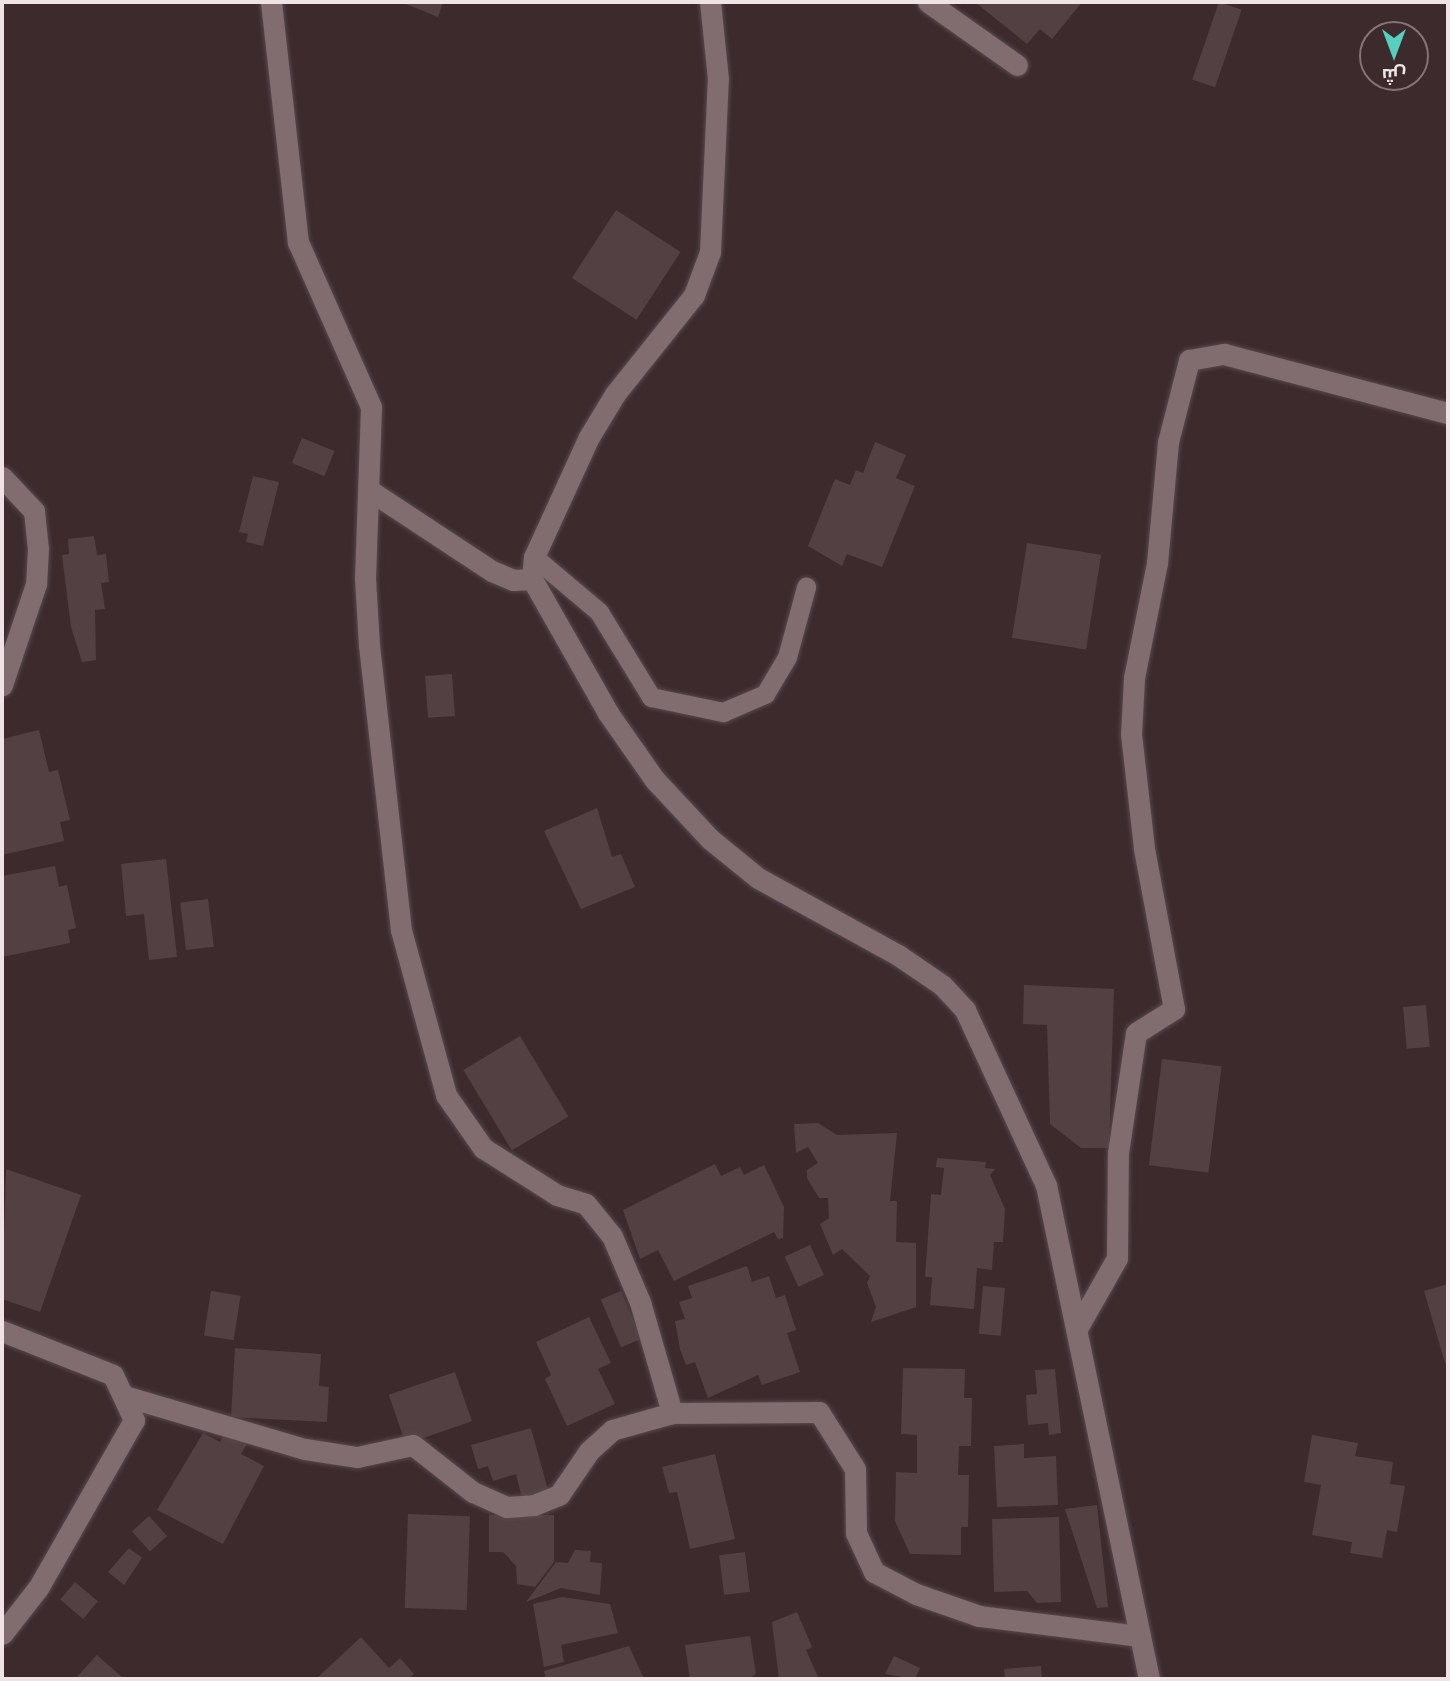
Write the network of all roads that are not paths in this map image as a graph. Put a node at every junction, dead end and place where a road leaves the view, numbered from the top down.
1 (271, 2) edge
2 (709, 2) edge
3 (928, 2) edge
4 (1017, 65) dead end
5 (1448, 414) edge
6 (2, 477) edge
7 (372, 492) junction
8 (534, 557) junction
9 (532, 579) junction
10 (806, 587) dead end
11 (2, 685) edge
12 (1079, 1325) junction
13 (2, 1331) edge
14 (128, 1397) junction
15 (672, 1413) junction
16 (2, 1634) edge
17 (1140, 1636) junction
18 (1149, 1679) edge

1 - 7 street
2 - 8 street
3 - 4 street
5 - 12 street
6 - 11 street
7 - 9 street
7 - 15 street
8 - 9 street
8 - 10 lane
9 - 12 street
12 - 17 street
13 - 14 street
14 - 15 street
14 - 16 street
15 - 17 street
17 - 18 street

